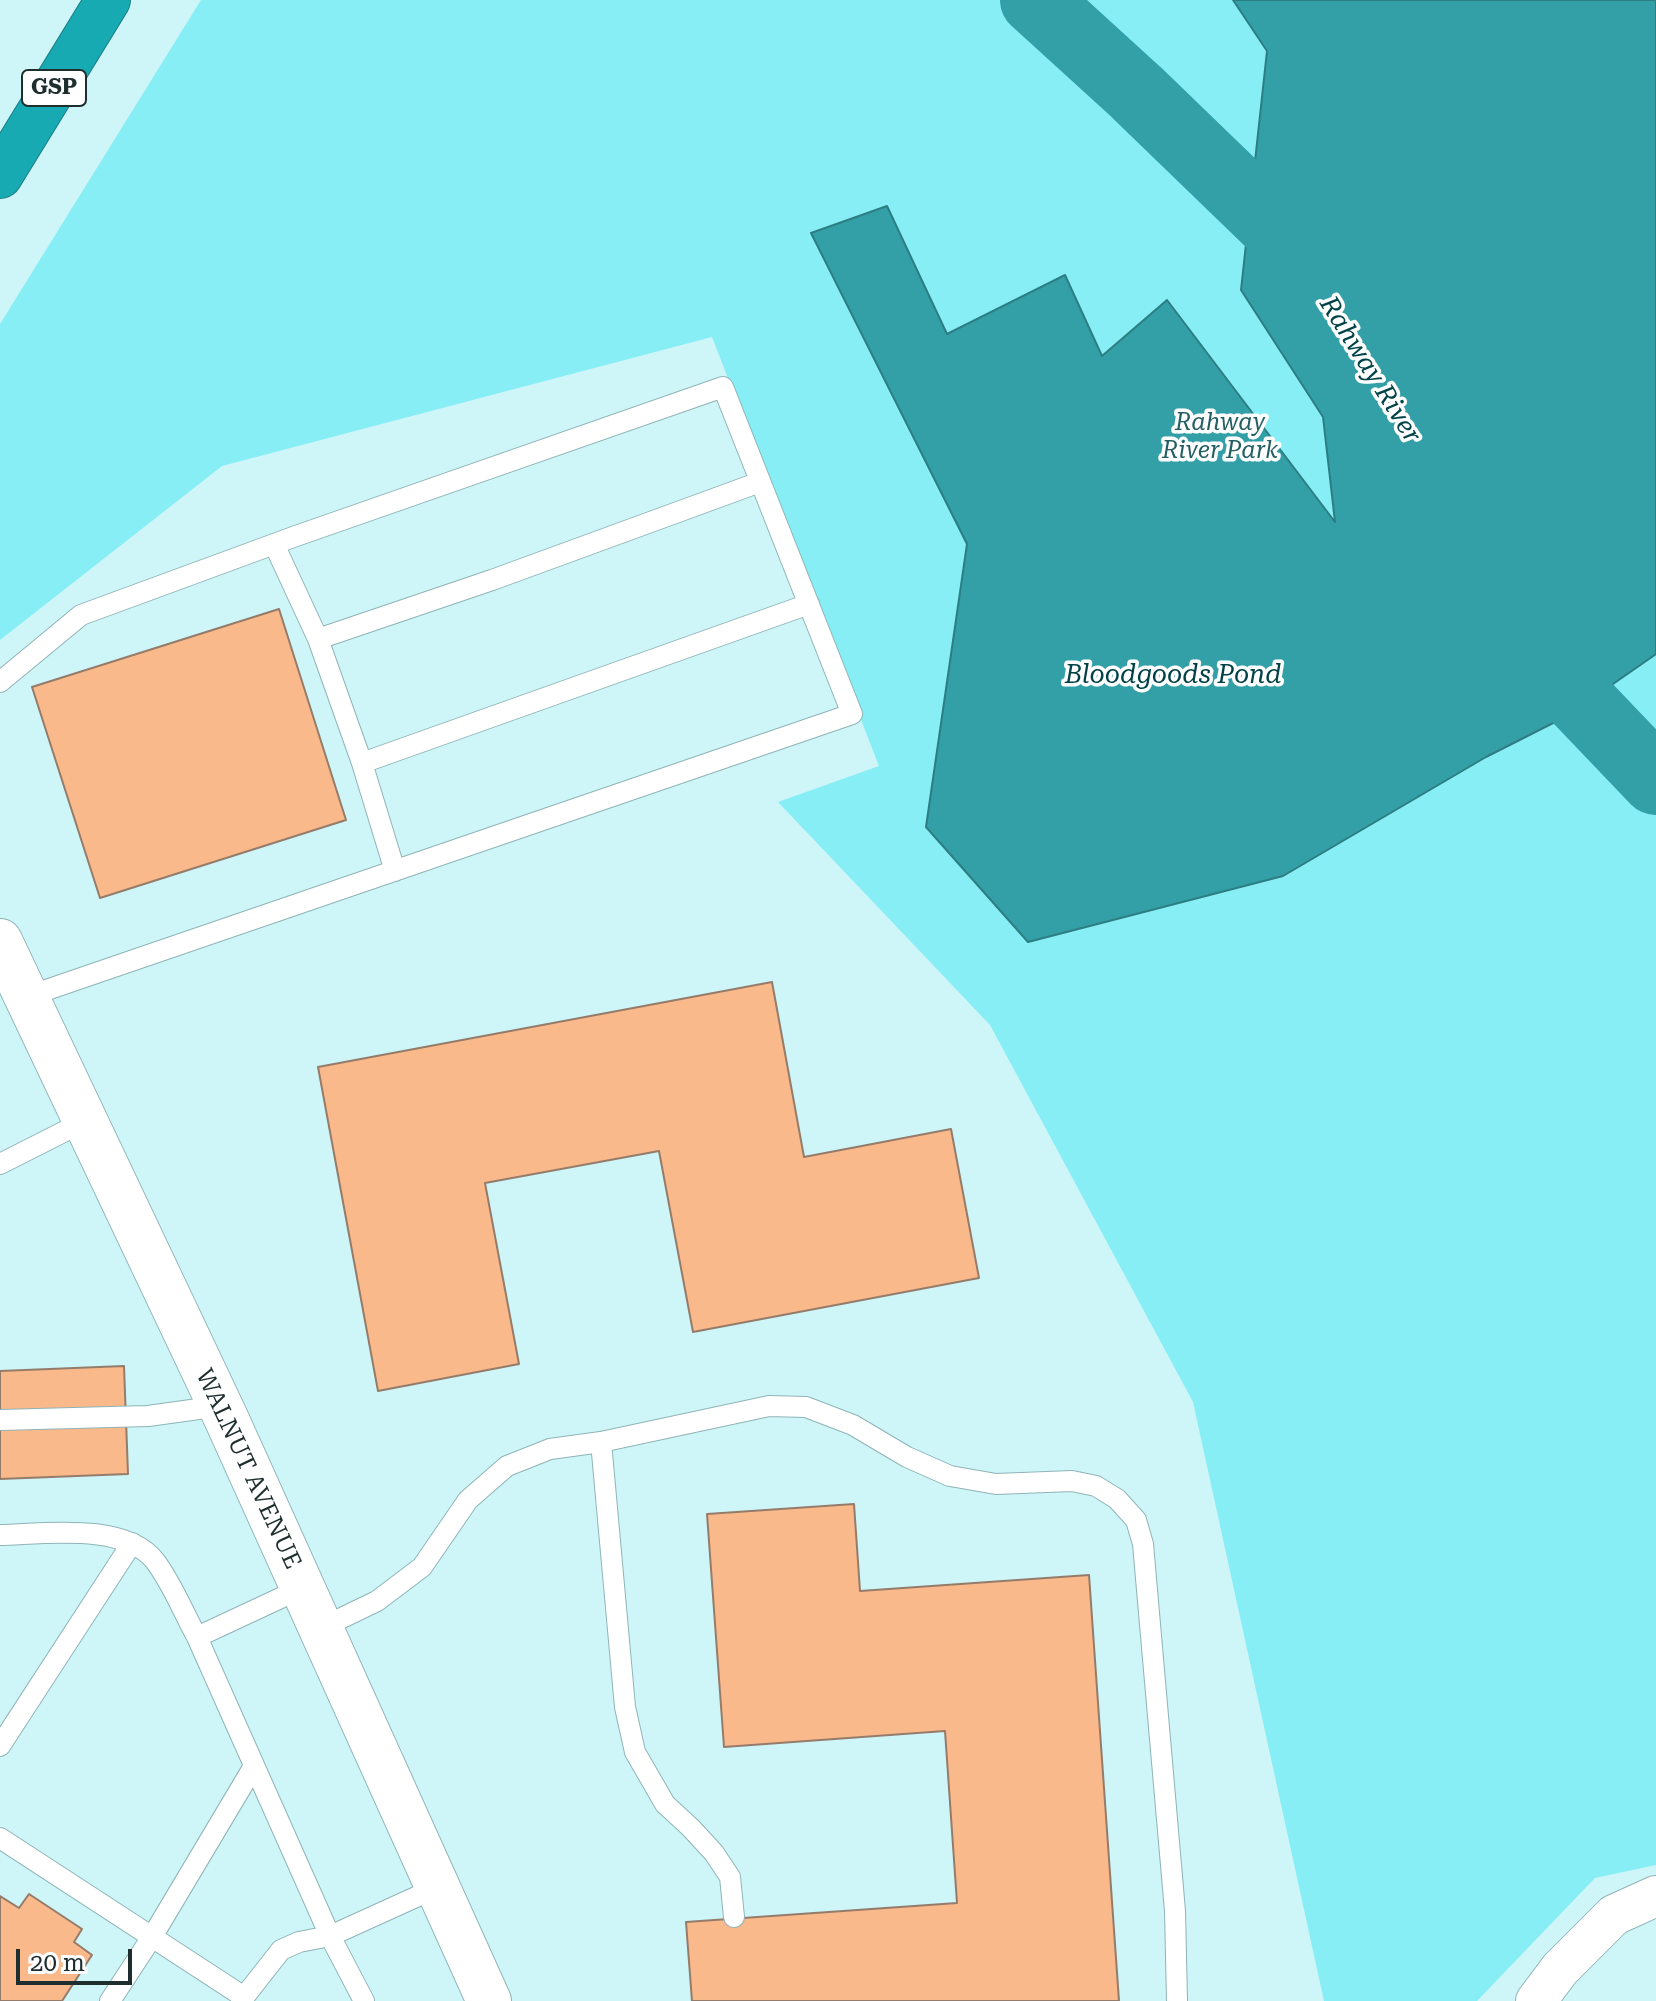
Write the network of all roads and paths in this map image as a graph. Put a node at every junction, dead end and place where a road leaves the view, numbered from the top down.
1 (108, 0) edge
2 (0, 176) edge
3 (760, 482) junction
4 (274, 544) junction
5 (809, 604) junction
6 (318, 639) junction
7 (0, 682) edge
8 (362, 763) junction
9 (395, 871) junction
10 (0, 941) edge
11 (26, 997) junction
12 (85, 1121) junction
13 (0, 1164) edge
14 (220, 1406) junction
15 (0, 1420) edge
16 (601, 1442) junction
17 (0, 1535) edge
18 (132, 1543) junction
19 (302, 1588) junction
20 (319, 1629) junction
21 (197, 1637) junction
22 (0, 1746) edge
23 (254, 1766) junction
24 (0, 1838) edge
25 (438, 1887) junction
26 (1656, 1896) edge
27 (734, 1917) dead end
28 (330, 1936) junction
29 (152, 1937) junction
30 (243, 1999) edge
31 (110, 2001) edge
32 (364, 2001) edge
33 (459, 2001) edge
34 (489, 2001) edge
35 (1177, 2001) edge
36 (1536, 2001) edge

1 - 2 highway, GSP
3 - 4 lane
3 - 5 lane
3 - 6 lane
4 - 6 lane
4 - 7 lane
5 - 8 lane
5 - 9 lane
6 - 8 lane
8 - 9 lane
9 - 11 lane
10 - 11 street, WALNUT AVENUE
11 - 12 street, WALNUT AVENUE
12 - 13 lane
12 - 14 street, WALNUT AVENUE
14 - 15 lane
14 - 19 street, WALNUT AVENUE
16 - 20 lane
16 - 27 lane
16 - 35 lane
17 - 18 lane
18 - 21 lane
18 - 22 lane
19 - 20 street, WALNUT AVENUE
19 - 21 lane
20 - 25 street, WALNUT AVENUE
21 - 23 lane
23 - 28 lane
23 - 29 lane
24 - 29 lane
25 - 28 lane
25 - 33 street
25 - 34 street, WALNUT AVENUE
26 - 36 street
28 - 30 lane
28 - 32 lane
29 - 30 lane
29 - 31 lane

